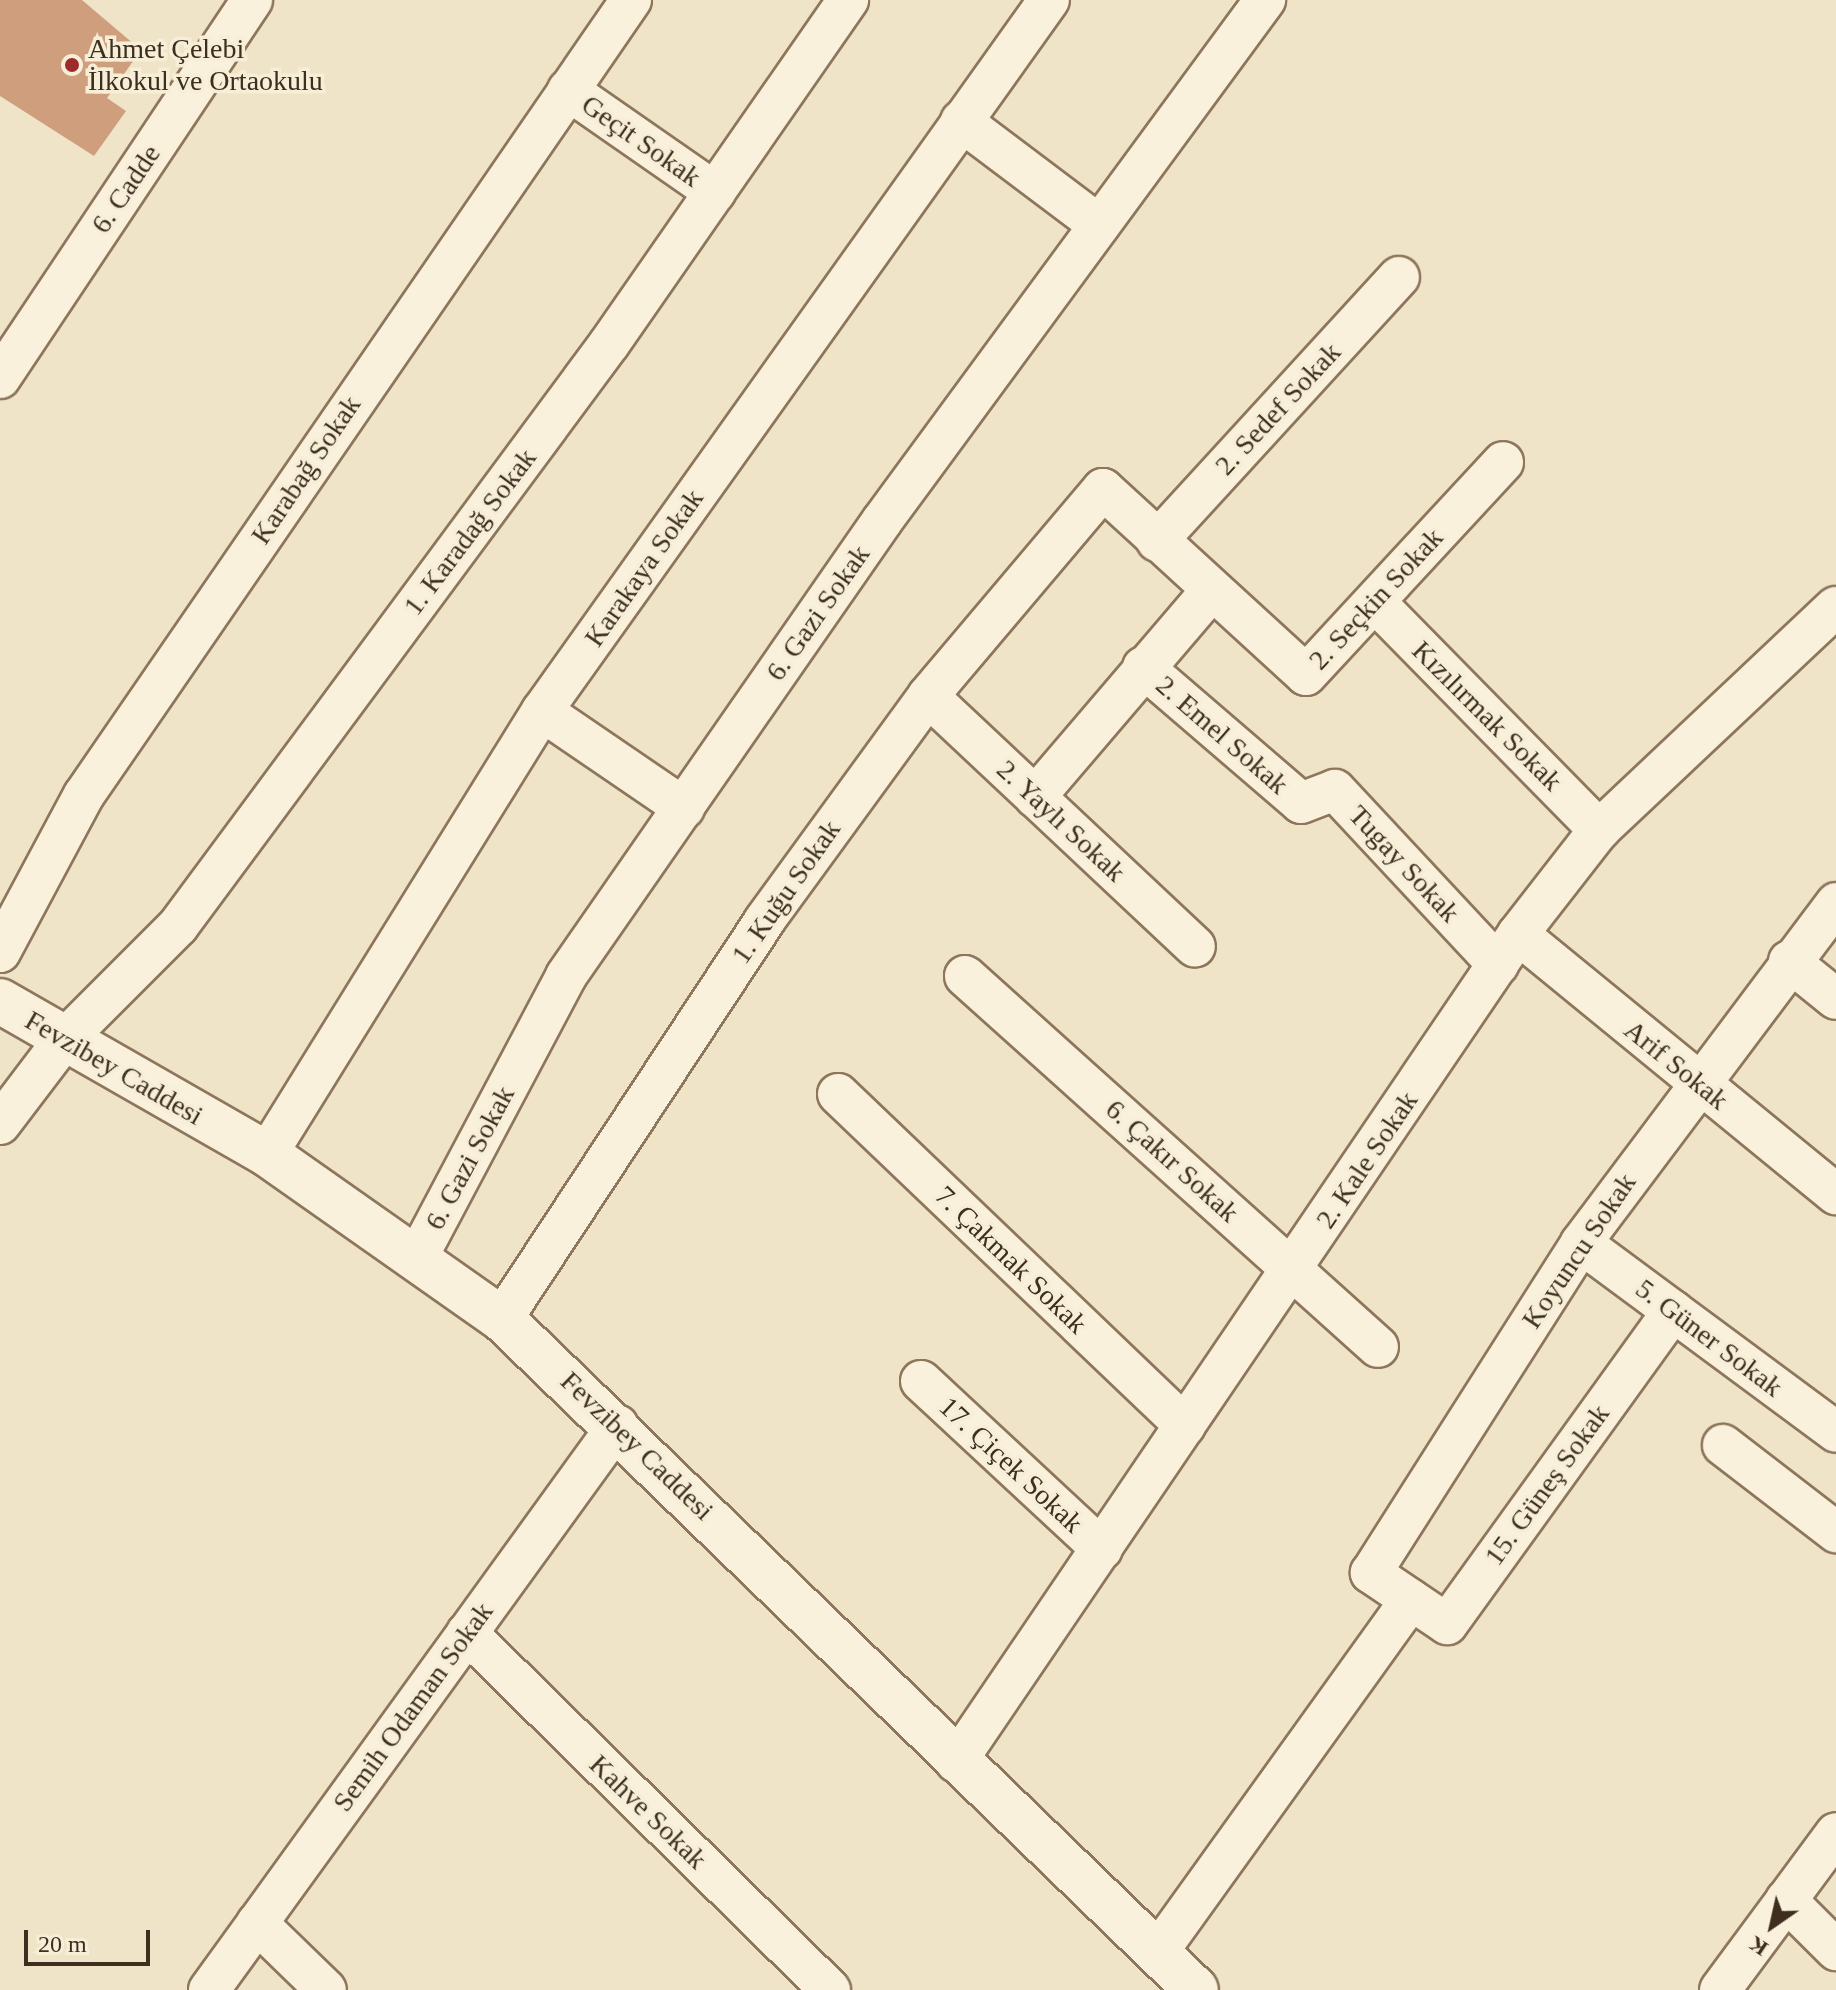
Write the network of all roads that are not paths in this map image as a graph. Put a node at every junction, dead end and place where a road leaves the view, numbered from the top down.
1 (252, 0) edge
2 (631, 0) edge
3 (848, 0) edge
4 (1049, 0) edge
5 (1265, 0) edge
6 (568, 90) junction
7 (961, 121) junction
8 (715, 192) junction
9 (1099, 225) junction
10 (1399, 277) dead end
11 (0, 378) edge
12 (1503, 462) dead end
13 (1103, 489) joint
14 (1157, 541) junction
15 (1210, 592) junction
16 (1375, 602) junction
17 (1836, 607) edge
18 (1143, 667) junction
19 (928, 696) junction
20 (542, 711) junction
21 (1035, 797) junction
22 (1301, 803) joint
23 (684, 808) junction
24 (1599, 830) junction
25 (1836, 903) edge
26 (1195, 947) dead end
27 (1508, 950) junction
28 (0, 952) edge
29 (1789, 961) junction
30 (965, 976) dead end
31 (1836, 999) edge
32 (0, 1001) edge
33 (63, 1041) junction
34 (1696, 1082) junction
35 (838, 1094) dead end
36 (0, 1124) edge
37 (267, 1154) junction
38 (1836, 1194) edge
39 (1581, 1243) junction
40 (418, 1256) junction
41 (1293, 1269) junction
42 (1673, 1311) junction
43 (502, 1319) junction
44 (1378, 1347) dead end
45 (921, 1381) dead end
46 (618, 1425) junction
47 (1185, 1426) junction
48 (1836, 1432) edge
49 (1723, 1445) dead end
50 (1836, 1532) edge
51 (1102, 1549) junction
52 (1411, 1600) junction
53 (467, 1633) junction
54 (956, 1762) junction
55 (1836, 1833) edge
56 (1786, 1900) junction
57 (257, 1923) junction
58 (1836, 1950) edge
59 (1157, 1953) junction
60 (209, 1990) edge
61 (326, 1990) edge
62 (830, 1990) edge
63 (1196, 1990) edge
64 (1720, 1990) edge

1 - 11 street, 6. Cadde
2 - 6 street, Karabağ Sokak
3 - 8 street, 1. Karadağ Sokak
4 - 7 street, Karakaya Sokak
5 - 9 street, 6. Gazi Sokak
6 - 8 street, Geçit Sokak
6 - 28 street, Karabağ Sokak
7 - 9 street
7 - 20 street, Karakaya Sokak
8 - 33 street, 1. Karadağ Sokak
9 - 23 street, 6. Gazi Sokak
10 - 14 street, 2. Sedef Sokak
12 - 16 street, 2. Seçkin Sokak
13 - 14 street, 2. Seçkin Sokak
13 - 19 street, 1. Kuğu Sokak
14 - 15 street, 2. Seçkin Sokak
15 - 16 street, 2. Seçkin Sokak
15 - 18 street
16 - 24 street, Kızılırmak Sokak
17 - 24 street, 2. Kale Sokak
18 - 21 street
18 - 22 street, 2. Emel Sokak
19 - 21 street, 2. Yaylı Sokak
19 - 43 street, 1. Kuğu Sokak
20 - 23 street
20 - 37 street, Karakaya Sokak
21 - 26 street, 2. Yaylı Sokak
22 - 27 street, Tugay Sokak
23 - 40 street, 6. Gazi Sokak
24 - 27 street, 2. Kale Sokak
25 - 29 street, Koyuncu Sokak
27 - 34 street, Arif Sokak
27 - 41 street, 2. Kale Sokak
29 - 31 street
29 - 34 street, Koyuncu Sokak
30 - 41 street, 6. Çakır Sokak
32 - 33 street, Fevzibey Caddesi
33 - 36 street, 1. Karadağ Sokak
33 - 37 street, Fevzibey Caddesi
34 - 38 street, Arif Sokak
34 - 39 street, Koyuncu Sokak
35 - 47 street, 7. Çakmak Sokak
37 - 40 street, Fevzibey Caddesi
39 - 42 street, 5. Güner Sokak
39 - 52 street, Koyuncu Sokak
40 - 43 street, Fevzibey Caddesi
41 - 44 street, 6. Çakır Sokak
41 - 47 street, 2. Kale Sokak
42 - 48 street, 5. Güner Sokak
42 - 52 street, 15. Güneş Sokak
43 - 46 street, Fevzibey Caddesi
45 - 51 street, 17. Çiçek Sokak
46 - 53 street, Semih Odaman Sokak
46 - 54 street, Fevzibey Caddesi
47 - 51 street, 2. Kale Sokak
49 - 50 street
51 - 54 street, 2. Kale Sokak
52 - 59 street
53 - 57 street, Semih Odaman Sokak
53 - 62 street, Kahve Sokak
54 - 59 street, Fevzibey Caddesi
55 - 56 street
56 - 58 street
56 - 64 street
57 - 60 street, Semih Odaman Sokak
57 - 61 street
59 - 63 street, Fevzibey Caddesi

